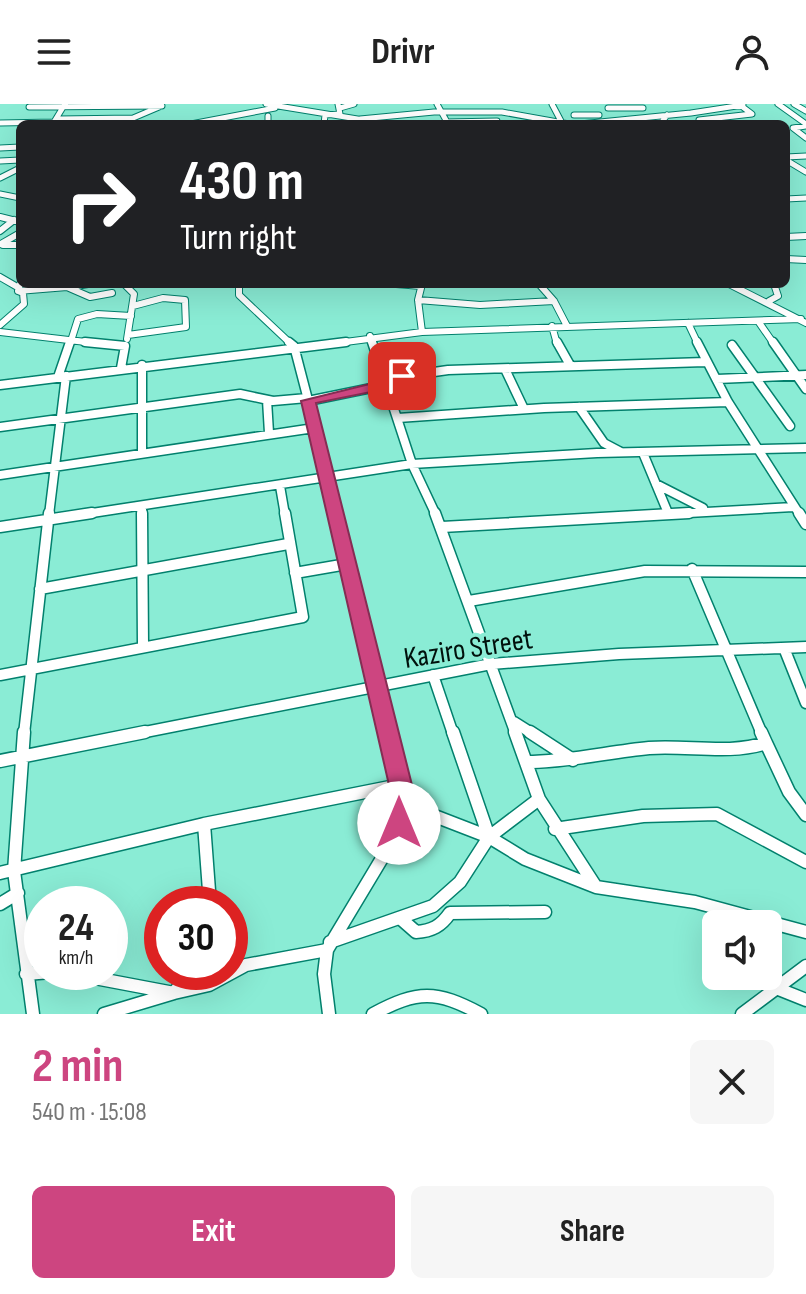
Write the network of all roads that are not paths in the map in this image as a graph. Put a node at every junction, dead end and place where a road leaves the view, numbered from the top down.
1 (266, 104) edge
2 (354, 104) edge
3 (437, 104) edge
4 (460, 104) edge
5 (489, 104) edge
6 (678, 104) edge
7 (747, 104) edge
8 (778, 104) edge
9 (794, 104) edge
10 (65, 105) edge
11 (164, 105) edge
12 (246, 105) edge
13 (738, 105) edge
14 (279, 106) edge
15 (339, 106) edge
16 (606, 106) edge
17 (642, 106) edge
18 (27, 110) edge
19 (806, 111) edge
20 (442, 112) junction
21 (691, 113) junction
22 (489, 114) junction
23 (519, 114) junction
24 (234, 115) junction
25 (325, 115) junction
26 (574, 115) dead end
27 (649, 115) junction
28 (667, 115) junction
29 (268, 116) dead end
30 (528, 117) junction
31 (612, 117) junction
32 (133, 118) junction
33 (598, 118) junction
34 (59, 119) junction
35 (360, 119) junction
36 (49, 120) edge
37 (128, 120) edge
38 (210, 120) edge
39 (268, 120) edge
40 (324, 120) edge
41 (366, 120) edge
42 (443, 120) edge
43 (495, 120) edge
44 (545, 120) edge
45 (592, 120) edge
46 (625, 120) edge
47 (638, 120) edge
48 (663, 120) edge
49 (700, 120) edge
50 (714, 120) edge
51 (806, 125) edge
52 (790, 128) edge
53 (793, 128) junction
54 (806, 138) edge
55 (3, 148) edge
56 (0, 160) edge
57 (20, 288) edge
58 (72, 288) edge
59 (121, 288) edge
60 (130, 288) edge
61 (239, 288) edge
62 (421, 288) edge
63 (543, 288) edge
64 (738, 288) edge
65 (775, 288) edge
66 (112, 293) junction
67 (418, 300) junction
68 (554, 301) junction
69 (769, 301) junction
70 (133, 306) junction
71 (97, 314) junction
72 (131, 316) junction
73 (758, 321) junction
74 (804, 321) edge
75 (688, 323) junction
76 (0, 325) edge
77 (552, 326) junction
78 (567, 326) junction
79 (0, 332) edge
80 (422, 332) junction
81 (128, 335) junction
82 (370, 336) junction
83 (70, 341) junction
84 (732, 345) dead end
85 (125, 346) junction
86 (294, 346) junction
87 (705, 362) junction
88 (142, 365) junction
89 (570, 365) junction
90 (121, 368) junction
91 (505, 369) junction
92 (802, 375) edge
93 (62, 376) junction
94 (753, 376) junction
95 (717, 379) junction
96 (385, 382) junction
97 (0, 385) edge
98 (806, 389) edge
99 (308, 399) junction
100 (267, 400) junction
101 (728, 402) junction
102 (140, 407) junction
103 (579, 407) junction
104 (544, 408) junction
105 (524, 409) junction
106 (398, 418) junction
107 (585, 418) junction
108 (61, 419) junction
109 (790, 426) dead end
110 (0, 427) edge
111 (314, 428) junction
112 (269, 433) junction
113 (604, 443) junction
114 (806, 448) edge
115 (757, 450) junction
116 (142, 453) junction
117 (597, 453) junction
118 (624, 453) junction
119 (643, 453) junction
120 (412, 464) junction
121 (53, 468) junction
122 (0, 475) edge
123 (329, 477) junction
124 (656, 484) junction
125 (280, 486) junction
126 (142, 506) junction
127 (793, 507) junction
128 (707, 510) junction
129 (668, 513) junction
130 (49, 520) junction
131 (806, 524) edge
132 (0, 527) edge
133 (442, 527) junction
134 (288, 544) junction
135 (347, 564) junction
136 (692, 569) junction
137 (142, 571) junction
138 (806, 572) edge
139 (295, 573) junction
140 (40, 589) junction
141 (469, 601) junction
142 (143, 645) junction
143 (806, 647) edge
144 (784, 648) junction
145 (730, 652) junction
146 (491, 664) junction
147 (29, 671) junction
148 (0, 675) edge
149 (433, 675) junction
150 (377, 688) junction
151 (806, 703) edge
152 (514, 722) junction
153 (766, 743) junction
154 (24, 756) junction
155 (573, 760) junction
156 (0, 761) edge
157 (526, 762) junction
158 (400, 785) junction
159 (539, 799) junction
160 (401, 803) junction
161 (806, 815) edge
162 (204, 824) junction
163 (555, 829) junction
164 (489, 837) junction
165 (806, 862) edge
166 (14, 871) junction
167 (0, 873) edge
168 (209, 886) edge
169 (596, 887) junction
170 (18, 893) junction
171 (0, 904) edge
172 (433, 906) junction
173 (545, 912) dead end
174 (450, 913) junction
175 (400, 918) junction
176 (806, 932) edge
177 (328, 946) junction
178 (24, 954) edge
179 (806, 966) edge
180 (782, 984) edge
181 (128, 986) edge
182 (29, 990) edge
183 (176, 990) edge
184 (773, 990) edge
185 (781, 990) edge
186 (174, 993) junction
187 (806, 1000) edge
188 (33, 1014) edge
189 (104, 1014) edge
190 (329, 1014) edge
191 (373, 1014) edge
192 (481, 1014) edge
193 (742, 1014) edge

1 - 14 street
2 - 15 street
3 - 20 street
4 - 20 street
5 - 23 street
6 - 21 street
7 - 13 street
8 - 51 street
9 - 19 street
10 - 11 street
10 - 18 street
10 - 34 street
11 - 32 street
12 - 24 street
13 - 21 street
13 - 50 street
14 - 24 street
14 - 25 street
15 - 25 street
16 - 17 street
16 - 31 street
17 - 27 street
20 - 22 street
20 - 35 street
20 - 42 street
21 - 28 street
21 - 49 street
22 - 23 street
22 - 30 street
22 - 43 street
23 - 30 street
24 - 38 street
25 - 35 street
25 - 40 street
26 - 33 street
27 - 28 street
27 - 31 street
27 - 47 street
28 - 48 street
29 - 39 street
30 - 44 street
31 - 33 street
31 - 46 street
32 - 34 street
32 - 37 street
33 - 45 street
34 - 36 street
35 - 41 street
51 - 53 street
52 - 53 street
53 - 54 street
55 - 56 street
57 - 76 street
58 - 66 street
59 - 66 street
60 - 70 street
61 - 86 street
62 - 67 street
63 - 68 street
64 - 69 street
65 - 69 street
66 - 71 street
67 - 68 street
67 - 80 street
68 - 78 street
69 - 74 street
70 - 72 street
70 - 81 street
71 - 72 street
71 - 83 street
72 - 81 street
73 - 74 street
73 - 75 street
73 - 92 street
75 - 78 street
75 - 87 street
77 - 78 street
77 - 80 street
77 - 89 street
79 - 83 street
80 - 82 street
81 - 85 street
82 - 86 street
82 - 96 street
83 - 85 street
83 - 93 street
84 - 94 street
85 - 90 street
86 - 88 street
86 - 99 street
87 - 89 street
87 - 95 street
88 - 90 street
88 - 102 street
89 - 91 street
90 - 93 street
91 - 96 street
91 - 105 street
92 - 94 street
92 - 98 street
93 - 97 street
93 - 108 street
94 - 95 street
94 - 109 street
95 - 101 street
96 - 99 street
96 - 106 street
99 - 100 street
99 - 111 street
100 - 102 street
100 - 112 street
101 - 103 street
101 - 115 street
102 - 108 street
102 - 116 street
103 - 104 street
103 - 107 street
104 - 105 street
104 - 107 street
105 - 106 street
106 - 120 street
107 - 113 street
108 - 110 street
108 - 121 street
111 - 112 street
111 - 123 street
112 - 116 street
113 - 117 street
113 - 118 street
114 - 115 street
115 - 119 street
115 - 127 street
116 - 121 street
117 - 118 street
117 - 120 street
118 - 119 street
119 - 124 street
120 - 123 street
120 - 133 street
121 - 122 street
121 - 130 street
123 - 125 street
123 - 135 street
124 - 128 street
124 - 129 street
125 - 126 street
125 - 134 street
126 - 130 street
126 - 137 street
127 - 128 street
127 - 131 street
128 - 129 street
129 - 133 street
130 - 132 street
130 - 140 street
133 - 141 street
134 - 137 street
134 - 139 street
135 - 139 street
135 - 150 street
136 - 138 street
136 - 141 street
136 - 145 street
137 - 140 street
137 - 142 street
139 - 142 street
140 - 147 street
141 - 146 street
142 - 147 street
143 - 144 street, Kaziro Street
144 - 145 street, Kaziro Street
144 - 151 street
145 - 146 street, Kaziro Street
145 - 153 street
146 - 149 street, Kaziro Street
146 - 152 street
147 - 148 street
147 - 154 street
149 - 150 street, Kaziro Street
149 - 164 street
150 - 154 street, Kaziro Street
150 - 158 street
152 - 155 street
152 - 157 street
153 - 155 street
153 - 161 street
154 - 156 street, Kaziro Street
154 - 166 street
155 - 157 street
157 - 159 street
158 - 160 street
158 - 162 street
159 - 163 street
159 - 164 street
160 - 164 street
160 - 177 street
162 - 166 street
162 - 168 street
163 - 165 street
163 - 169 street
164 - 169 street
164 - 172 street
166 - 167 street
166 - 170 street
169 - 176 street
170 - 171 street
170 - 178 street
172 - 174 street
172 - 175 street
173 - 174 street
174 - 175 street
175 - 177 street
177 - 186 street
177 - 190 street
179 - 180 street
181 - 186 street
182 - 188 street
183 - 186 street
184 - 193 street
185 - 187 street
186 - 189 street
191 - 192 street

